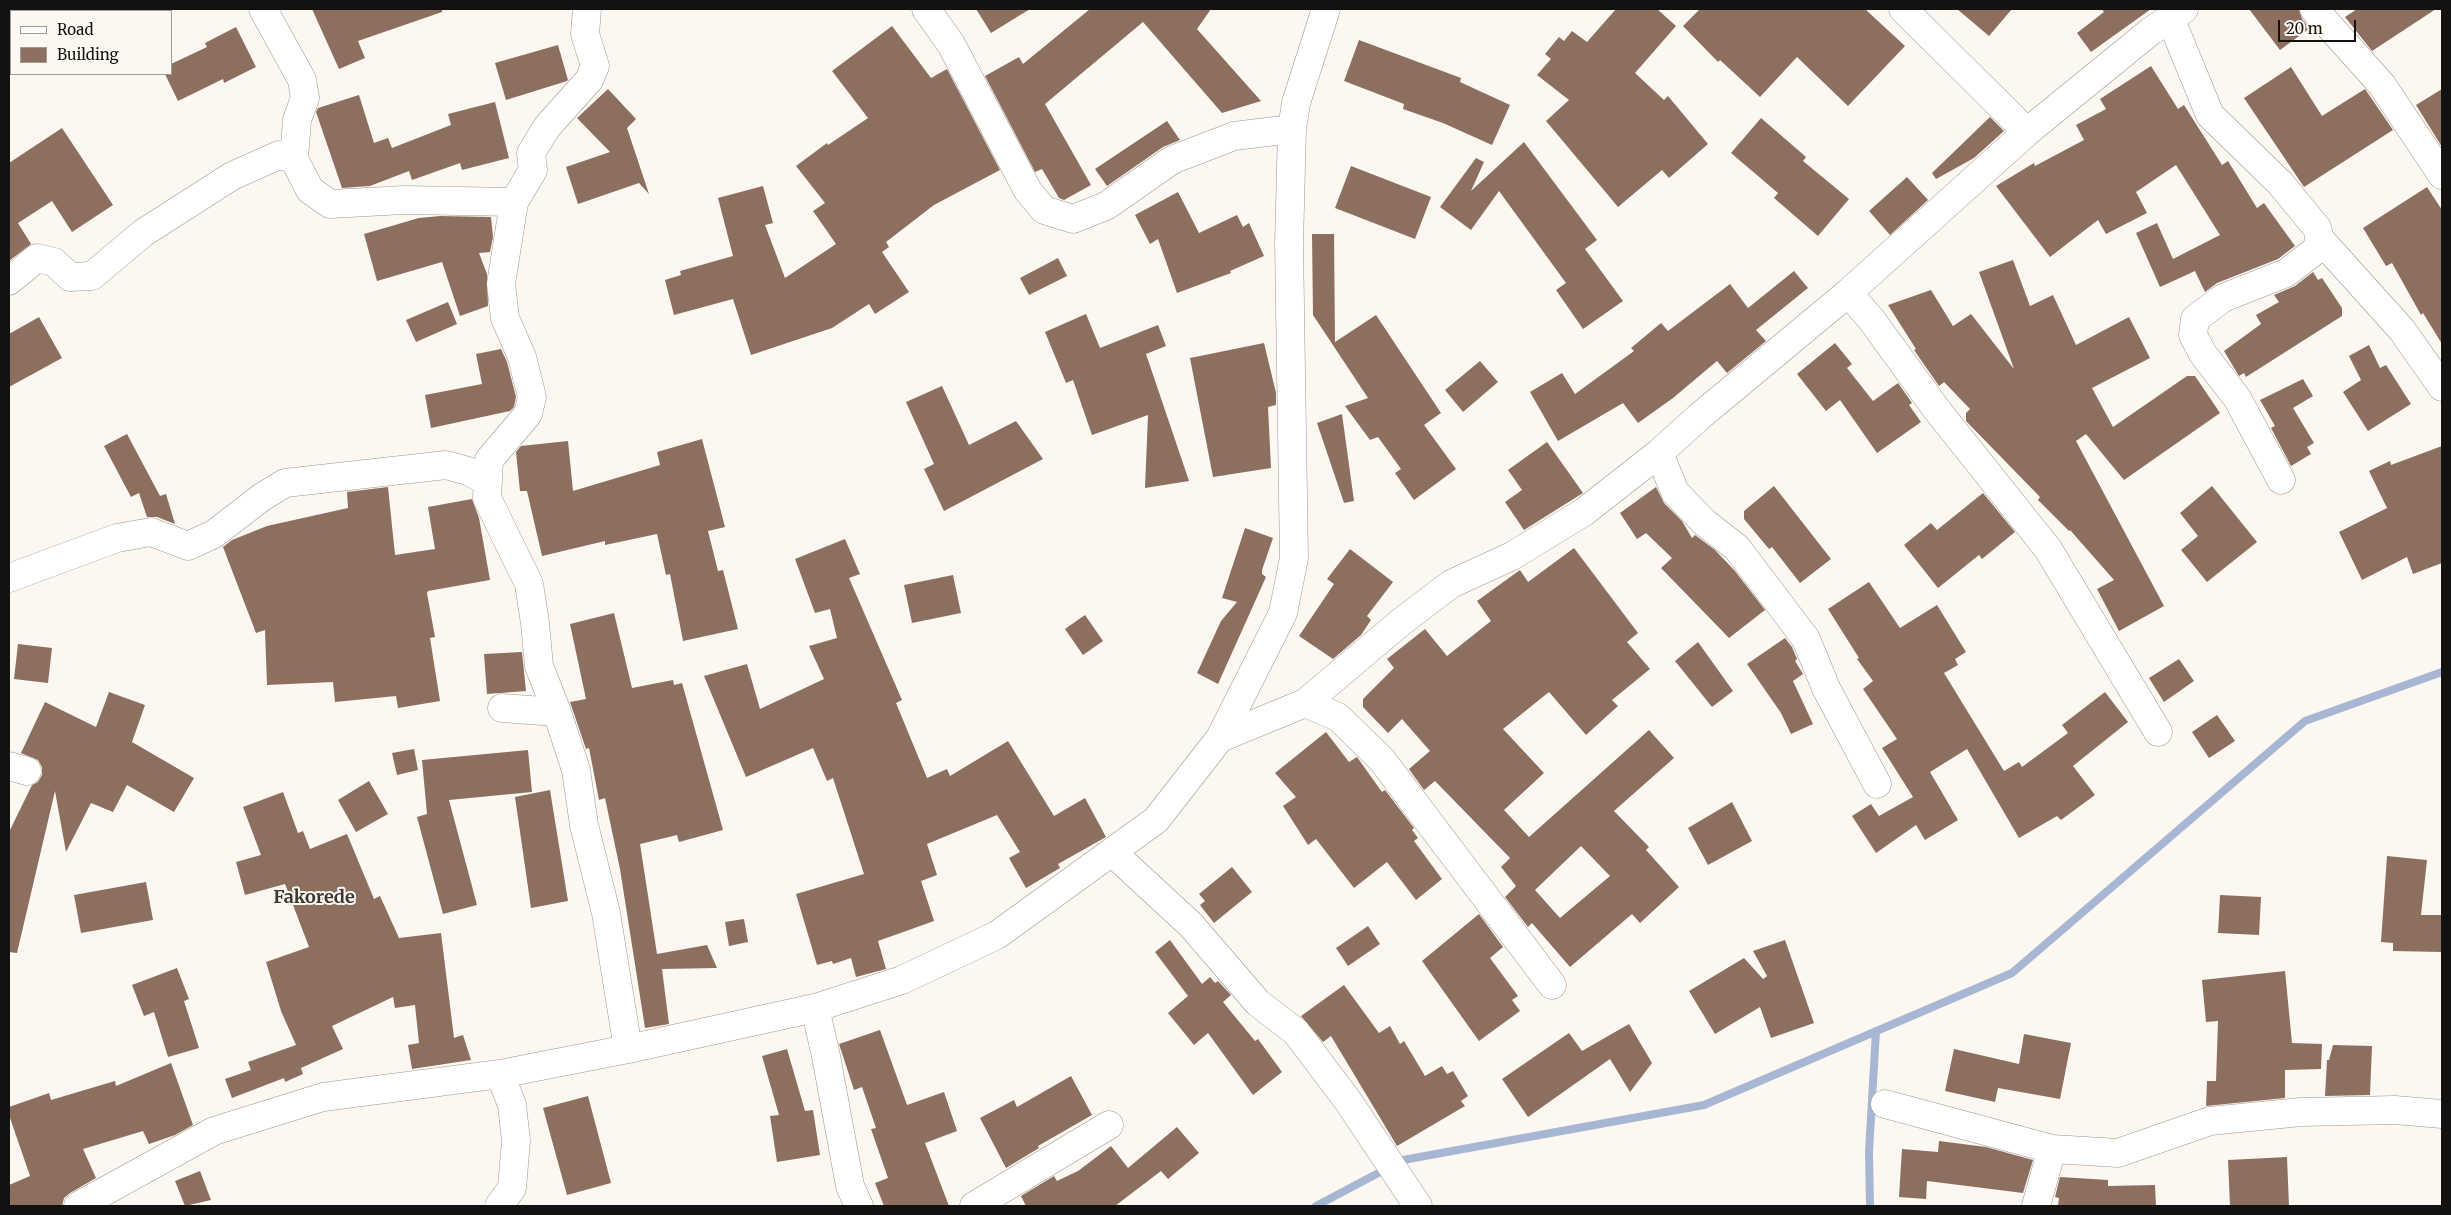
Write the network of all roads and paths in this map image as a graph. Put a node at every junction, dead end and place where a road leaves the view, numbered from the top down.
1 (263, 9) edge
2 (587, 9) edge
3 (926, 9) edge
4 (1326, 9) edge
5 (1903, 9) edge
6 (2314, 9) edge
7 (2175, 15) edge
8 (1292, 129) junction
9 (2027, 132) junction
10 (294, 159) junction
11 (2442, 176) edge
12 (514, 202) junction
13 (2320, 239) junction
14 (9, 280) edge
15 (1848, 293) junction
16 (2442, 387) edge
17 (1659, 453) junction
18 (2281, 480) dead end
19 (486, 481) junction
20 (9, 578) edge
21 (1305, 703) junction
22 (502, 708) dead end
23 (557, 712) junction
24 (2158, 732) dead end
25 (1220, 738) junction
26 (1877, 784) dead end
27 (1113, 853) junction
28 (1552, 986) dead end
29 (815, 1008) junction
30 (628, 1049) junction
31 (500, 1074) junction
32 (1885, 1104) dead end
33 (2442, 1114) edge
34 (1109, 1125) dead end
35 (2052, 1150) junction
36 (78, 1206) edge
37 (499, 1206) edge
38 (859, 1206) edge
39 (974, 1206) edge
40 (1418, 1206) edge
41 (2036, 1206) edge

1 - 10 street
2 - 12 street
3 - 8 street
4 - 8 street
5 - 9 street
6 - 11 street
7 - 9 street
7 - 13 street
8 - 25 street
9 - 15 street
10 - 12 street
10 - 14 street
12 - 19 street
13 - 16 street
13 - 18 street
15 - 17 street
15 - 24 street
17 - 21 street
17 - 26 street
19 - 20 street
19 - 23 street
21 - 25 street
21 - 28 street
22 - 23 street
23 - 30 street
25 - 27 street
27 - 29 street
27 - 40 street
29 - 30 street
29 - 38 street
30 - 31 street
31 - 36 street
31 - 37 street
32 - 35 street
33 - 35 street
34 - 39 street
35 - 41 street

